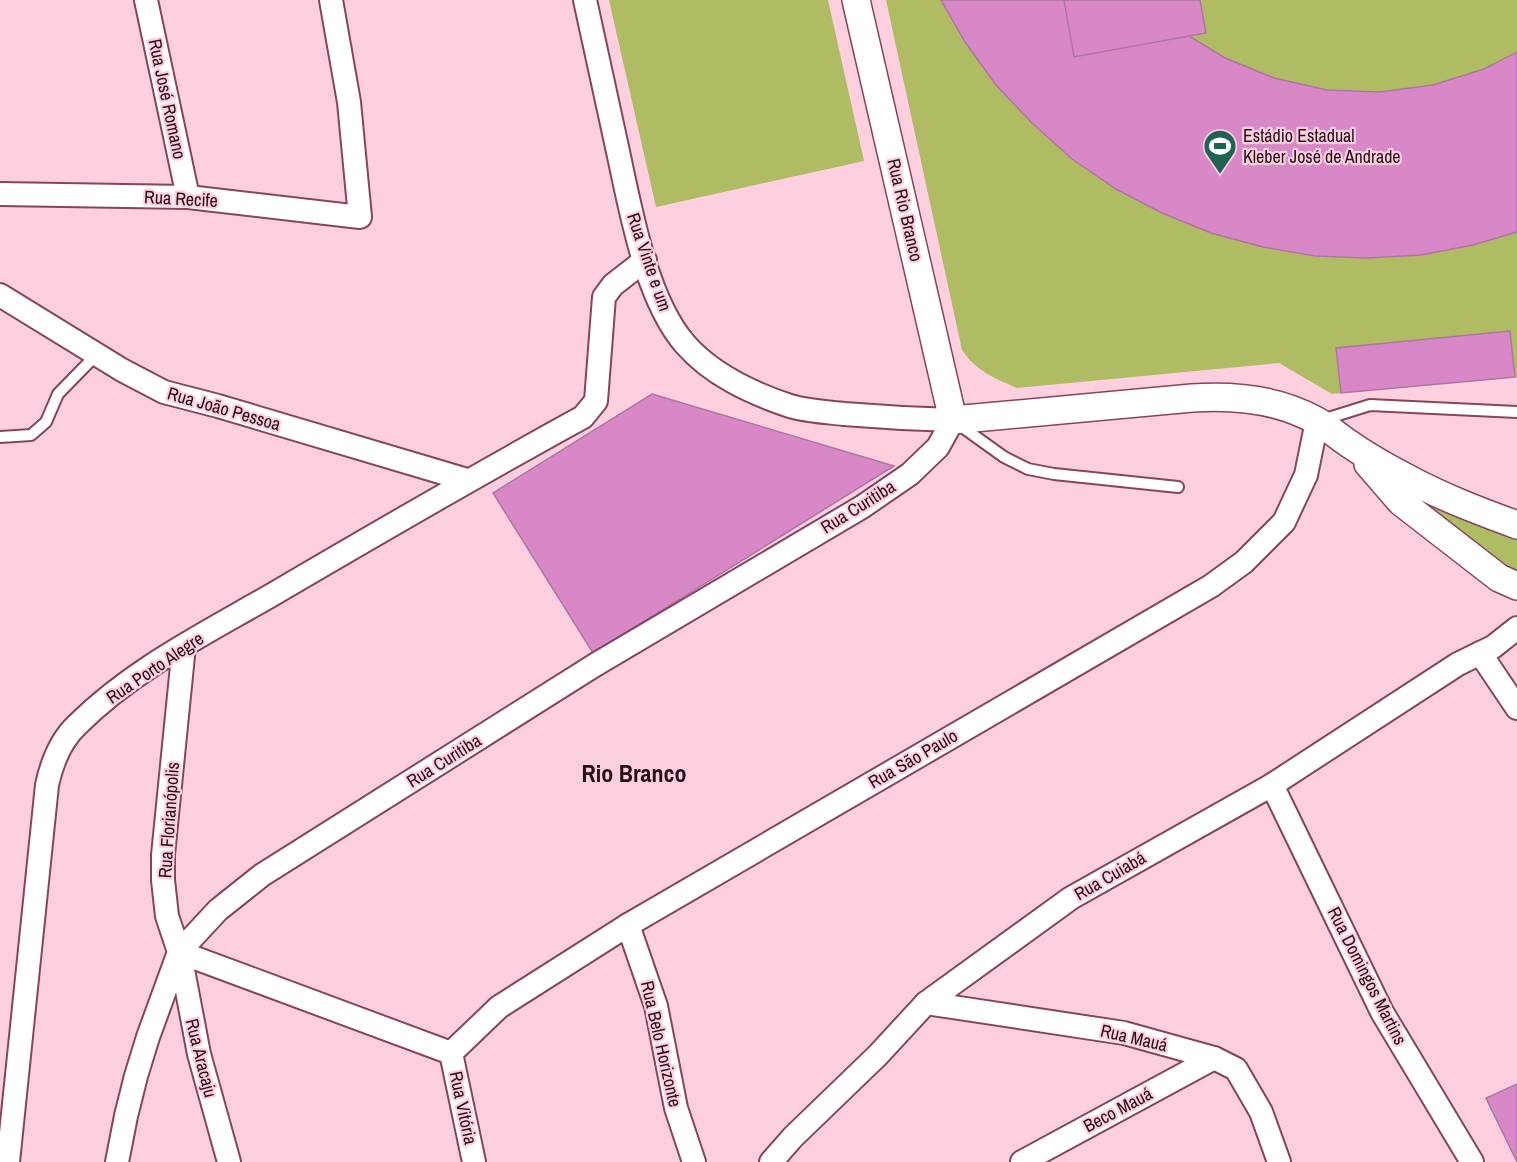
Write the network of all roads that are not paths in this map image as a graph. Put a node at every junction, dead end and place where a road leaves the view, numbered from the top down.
1 (146, 0) edge
2 (331, 0) edge
3 (585, 0) edge
4 (856, 0) edge
5 (0, 194) edge
6 (188, 197) junction
7 (645, 260) junction
8 (0, 295) edge
9 (97, 353) junction
10 (1517, 412) edge
11 (953, 420) junction
12 (1317, 421) junction
13 (0, 437) edge
14 (1353, 447) junction
15 (467, 480) junction
16 (1178, 487) dead end
17 (1517, 525) edge
18 (1517, 586) edge
19 (1517, 628) edge
20 (1517, 641) edge
21 (184, 646) junction
22 (1487, 650) junction
23 (1517, 708) edge
24 (1272, 784) junction
25 (628, 925) junction
26 (179, 952) junction
27 (926, 1003) junction
28 (451, 1053) junction
29 (1214, 1058) junction
30 (8, 1162) edge
31 (117, 1162) edge
32 (229, 1162) edge
33 (474, 1162) edge
34 (694, 1162) edge
35 (771, 1162) edge
36 (1022, 1162) edge
37 (1279, 1162) edge
38 (1472, 1162) edge

1 - 6 street, Rua José Romano
2 - 6 street, Rua Recife
3 - 7 street, Rua Vinte e um
4 - 11 street, Rua Rio Branco
5 - 6 street, Rua Recife
7 - 11 street, Rua Vinte e um
7 - 15 street, Rua Porto Alegre
8 - 9 street, Rua João Pessoa
9 - 13 lane
9 - 15 street, Rua João Pessoa
10 - 12 lane
11 - 12 street
11 - 16 lane
11 - 26 street, Rua Curitiba
12 - 14 street
12 - 25 street, Rua São Paulo
14 - 17 street
14 - 18 street
15 - 21 street, Rua Porto Alegre
19 - 22 street, Rua Cuiabá
20 - 22 street, Rua Cuiabá
21 - 26 street, Rua Florianópolis
21 - 30 street, Rua Porto Alegre
22 - 23 street
22 - 24 street, Rua Cuiabá
24 - 27 street, Rua Cuiabá
24 - 38 street, Rua Domingos Martins
25 - 28 street, Rua São Paulo
25 - 34 street, Rua Belo Horizonte
26 - 28 street
26 - 31 street
26 - 32 street, Rua Aracaju
27 - 29 street, Rua Mauá
27 - 35 street, Rua Cuiabá
28 - 33 street, Rua Vitória
29 - 36 street, Beco Mauá
29 - 37 street, Rua Mauá

